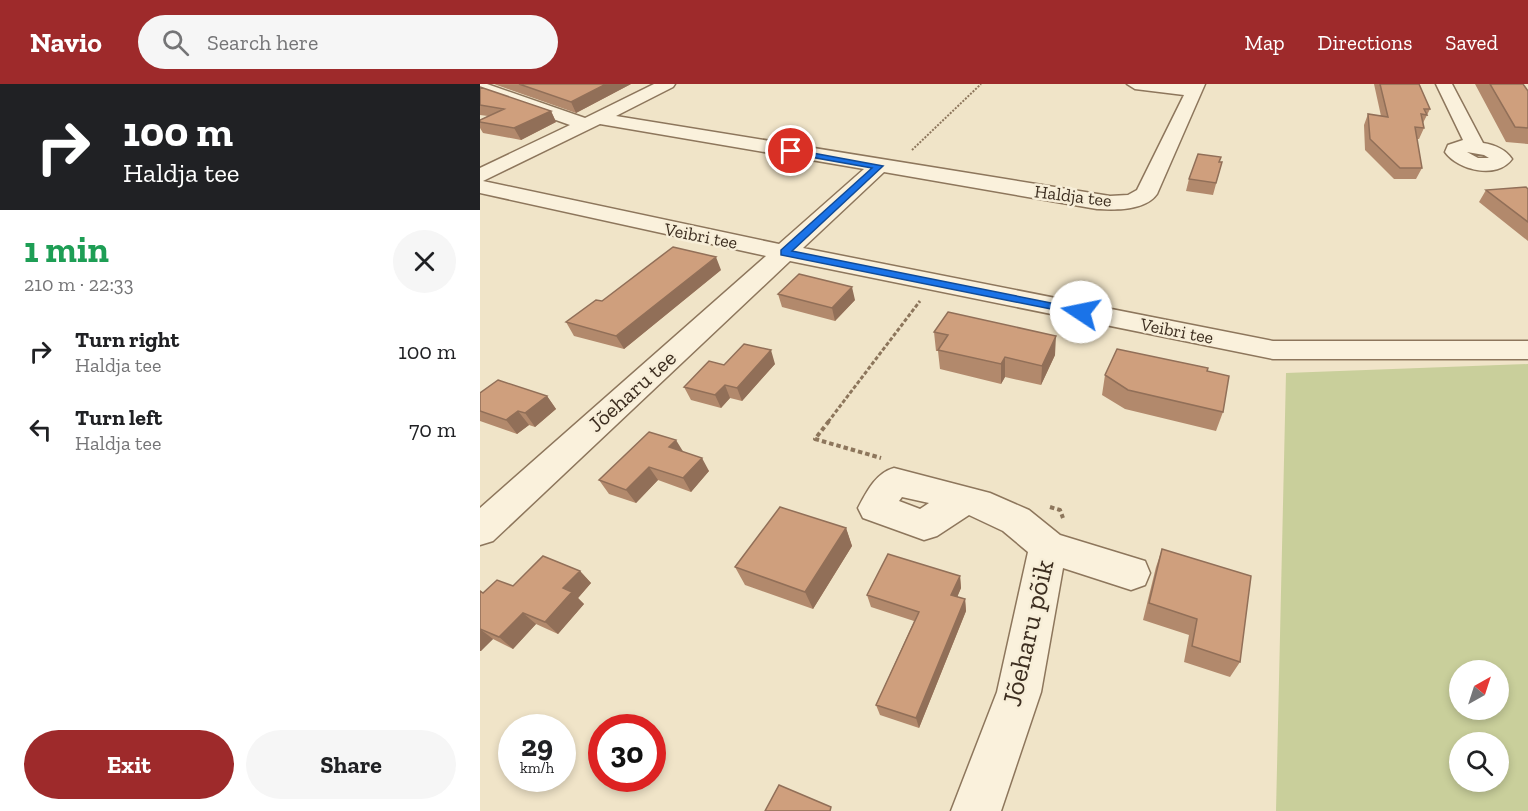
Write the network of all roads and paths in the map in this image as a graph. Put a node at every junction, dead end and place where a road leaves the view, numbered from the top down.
1 (667, 84) edge
2 (1135, 84) edge
3 (1444, 84) edge
4 (480, 87) edge
5 (1195, 88) edge
6 (592, 121) junction
7 (1475, 146) dead end
8 (879, 166) junction
9 (480, 176) edge
10 (480, 186) edge
11 (784, 253) junction
12 (921, 300) dead end
13 (1528, 350) edge
14 (889, 461) dead end
15 (964, 500) dead end
16 (1048, 506) dead end
17 (480, 530) edge
18 (1064, 552) junction
19 (1131, 573) dead end
20 (976, 811) edge

1 - 6 street
2 - 5 street
3 - 7 street
4 - 6 street, Haldja tee
5 - 8 street, Haldja tee
6 - 8 street, Haldja tee
6 - 9 street
8 - 11 street
10 - 11 street, Veibri tee
11 - 13 street, Veibri tee
11 - 17 street, Jõeharu tee
12 - 14 path
15 - 18 street, Jõeharu põik
16 - 18 path
18 - 19 street
18 - 20 street, Jõeharu põik

